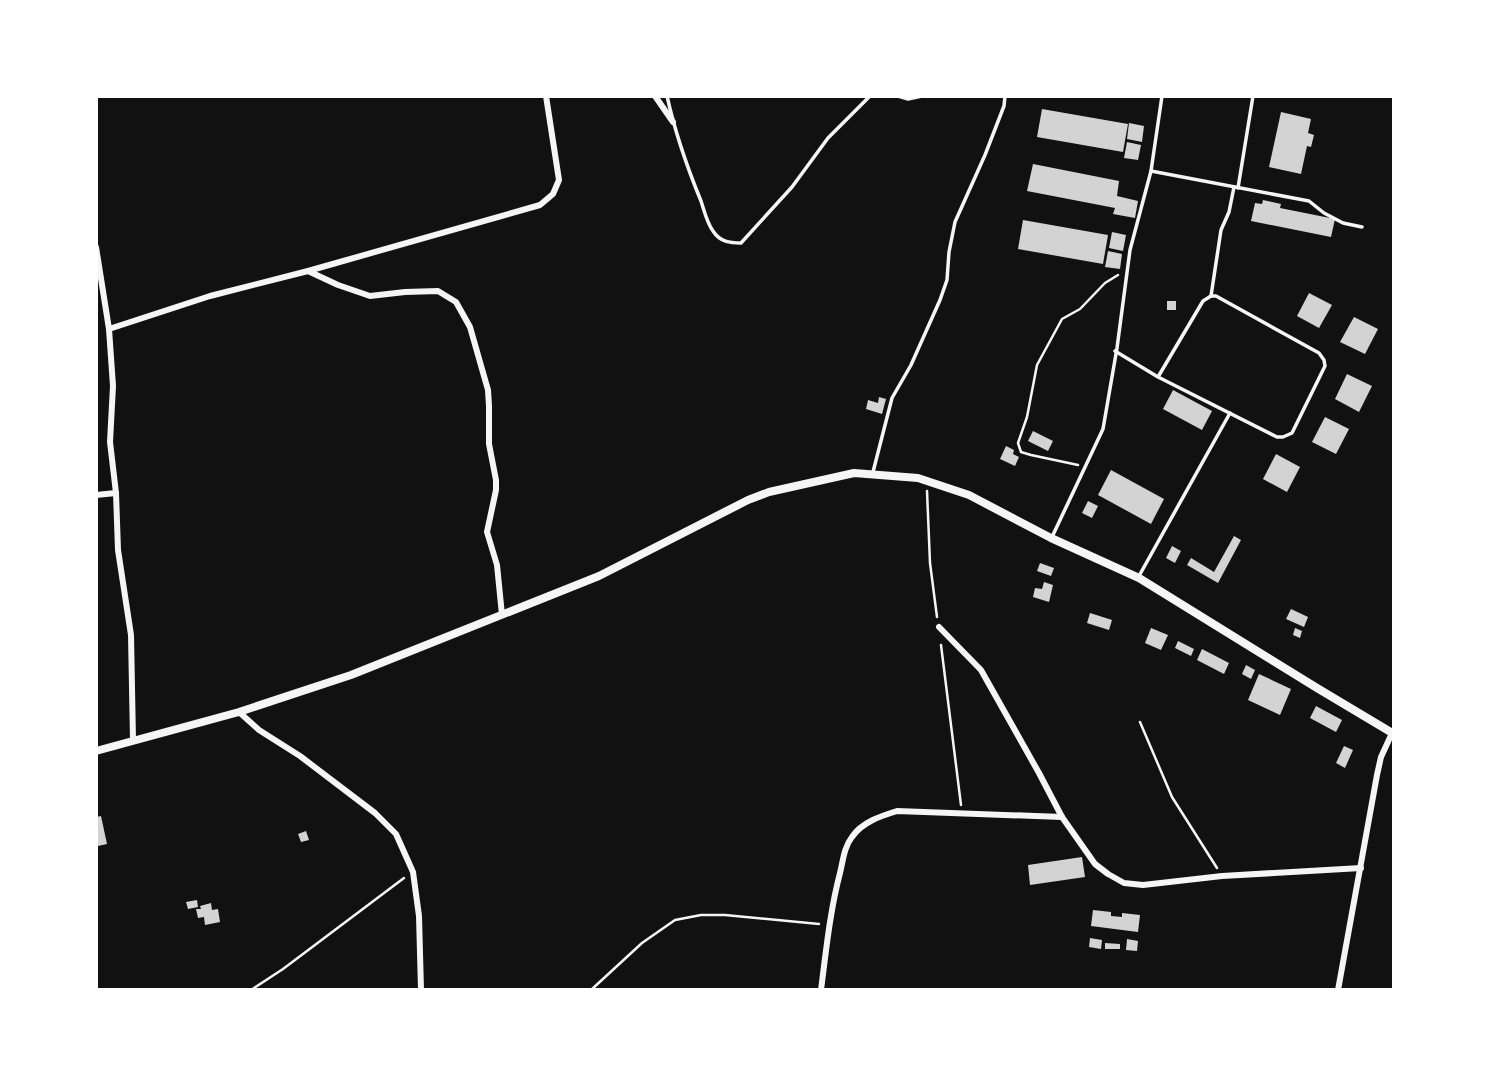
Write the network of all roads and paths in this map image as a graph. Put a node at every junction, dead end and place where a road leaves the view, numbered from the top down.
1 (546, 96) edge
2 (656, 96) edge
3 (667, 96) edge
4 (870, 96) edge
5 (898, 96) edge
6 (922, 96) edge
7 (1005, 96) edge
8 (1162, 96) edge
9 (1253, 96) edge
10 (673, 122) junction
11 (1151, 171) junction
12 (1236, 187) junction
13 (1362, 227) dead end
14 (96, 247) edge
15 (1128, 270) junction
16 (308, 271) junction
17 (1211, 296) junction
18 (109, 329) junction
19 (1115, 351) junction
20 (1158, 377) junction
21 (1230, 413) junction
22 (1085, 467) junction
23 (873, 474) junction
24 (927, 481) junction
25 (116, 494) junction
26 (96, 495) edge
27 (1051, 538) junction
28 (1139, 578) junction
29 (502, 615) junction
30 (939, 627) junction
31 (239, 712) junction
32 (1140, 722) dead end
33 (1393, 732) edge
34 (133, 740) junction
35 (96, 751) edge
36 (962, 814) junction
37 (1062, 817) junction
38 (1361, 867) junction
39 (413, 872) junction
40 (1222, 876) junction
41 (830, 925) junction
42 (251, 990) edge
43 (421, 990) edge
44 (591, 990) edge
45 (821, 990) edge
46 (1338, 990) edge

1 - 16 street
2 - 10 street
3 - 10 lane
4 - 10 lane
5 - 6 lane
7 - 23 lane
8 - 11 lane
9 - 12 lane
11 - 12 lane
11 - 15 lane
12 - 13 lane
12 - 17 lane
14 - 18 street
15 - 19 lane
15 - 22 path
16 - 18 street
16 - 29 street
17 - 20 lane
17 - 21 lane
18 - 25 street
19 - 20 lane
19 - 22 lane
20 - 21 lane
21 - 28 lane
22 - 27 lane
23 - 24 street
23 - 29 street
24 - 27 street
24 - 30 path
25 - 26 street
25 - 34 street
27 - 28 street
28 - 33 street
29 - 31 street
30 - 36 path
30 - 37 street
31 - 34 street
31 - 39 street
32 - 40 path
33 - 38 street
34 - 35 street
36 - 37 street
36 - 41 street
37 - 40 street
38 - 40 street
38 - 46 street
39 - 42 path
39 - 43 street
41 - 44 path
41 - 45 street

